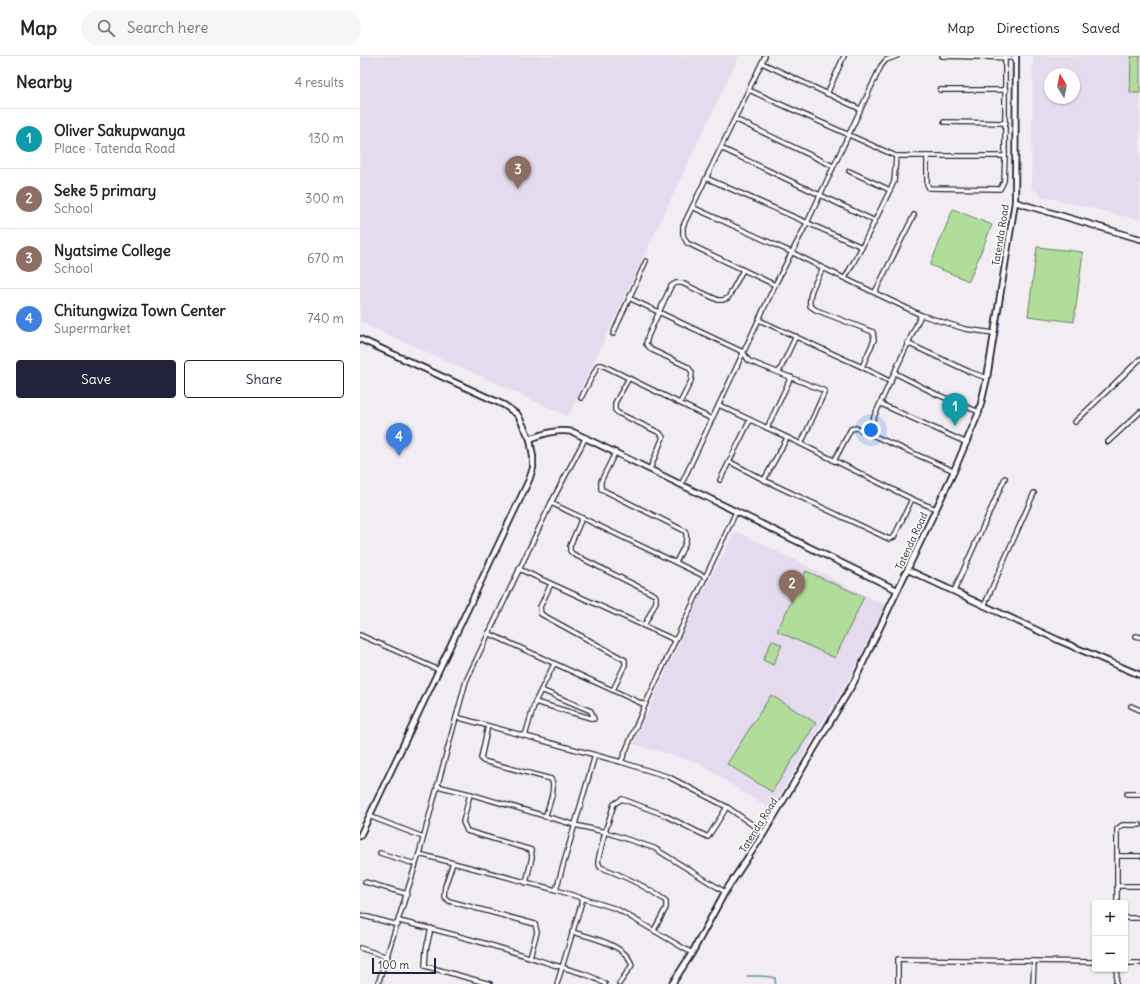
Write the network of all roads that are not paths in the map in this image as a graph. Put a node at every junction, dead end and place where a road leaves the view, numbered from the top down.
1 (765, 56) edge
2 (844, 56) edge
3 (897, 56) edge
4 (942, 56) edge
5 (970, 56) edge
6 (1005, 57) edge
7 (1016, 57) edge
8 (762, 63) junction
9 (749, 90) junction
10 (940, 90) dead end
11 (1006, 90) junction
12 (827, 94) junction
13 (860, 109) junction
14 (735, 119) junction
15 (944, 122) dead end
16 (1006, 123) junction
17 (848, 135) junction
18 (721, 148) junction
19 (896, 156) junction
20 (927, 156) junction
21 (1005, 156) junction
22 (833, 166) junction
23 (848, 171) dead end
24 (706, 178) junction
25 (890, 190) junction
26 (820, 195) junction
27 (1014, 202) junction
28 (692, 207) junction
29 (914, 215) dead end
30 (875, 221) junction
31 (807, 223) junction
32 (1140, 239) edge
33 (862, 247) junction
34 (791, 252) junction
35 (646, 261) dead end
36 (823, 268) junction
37 (743, 270) junction
38 (845, 278) junction
39 (775, 285) junction
40 (874, 292) junction
41 (629, 298) junction
42 (659, 313) junction
43 (921, 315) junction
44 (758, 320) junction
45 (613, 334) dead end
46 (994, 334) junction
47 (796, 336) junction
48 (360, 339) edge
49 (907, 343) junction
50 (743, 352) junction
51 (1140, 359) edge
52 (862, 367) junction
53 (779, 372) junction
54 (895, 373) junction
55 (791, 377) junction
56 (629, 378) junction
57 (987, 378) junction
58 (891, 382) junction
59 (581, 398) dead end
60 (680, 403) junction
61 (881, 404) junction
62 (719, 405) junction
63 (979, 412) junction
64 (1140, 412) edge
65 (712, 419) junction
66 (750, 420) junction
67 (1075, 422) dead end
68 (767, 428) junction
69 (867, 432) junction
70 (586, 437) junction
71 (787, 438) junction
72 (530, 439) junction
73 (1108, 442) dead end
74 (967, 443) junction
75 (801, 444) junction
76 (615, 453) junction
77 (834, 461) junction
78 (730, 462) junction
79 (650, 469) junction
80 (954, 471) junction
81 (1005, 478) dead end
82 (720, 480) dead end
83 (764, 480) junction
84 (681, 485) junction
85 (1034, 494) dead end
86 (912, 499) junction
87 (551, 503) junction
88 (936, 509) junction
89 (736, 512) junction
90 (582, 518) junction
91 (676, 562) junction
92 (519, 569) junction
93 (908, 570) junction
94 (706, 577) junction
95 (551, 584) junction
96 (897, 590) junction
97 (954, 591) junction
98 (984, 606) junction
99 (644, 626) junction
100 (488, 633) junction
101 (360, 635) edge
102 (675, 640) junction
103 (554, 664) junction
104 (439, 670) junction
105 (1140, 675) edge
106 (541, 690) junction
107 (613, 690) junction
108 (535, 702) junction
109 (645, 705) junction
110 (1131, 706) dead end
111 (1140, 710) edge
112 (456, 717) junction
113 (488, 726) junction
114 (525, 736) junction
115 (595, 756) junction
116 (621, 762) junction
117 (437, 786) junction
118 (470, 794) junction
119 (1127, 794) dead end
120 (1140, 794) edge
121 (727, 807) junction
122 (369, 816) junction
123 (545, 817) junction
124 (575, 825) junction
125 (1140, 825) edge
126 (605, 832) junction
127 (764, 833) junction
128 (360, 836) edge
129 (423, 837) junction
130 (380, 853) dead end
131 (419, 854) junction
132 (1117, 856) junction
133 (1140, 856) edge
134 (453, 863) junction
135 (415, 864) junction
136 (365, 882) dead end
137 (526, 883) junction
138 (1117, 886) junction
139 (1140, 886) edge
140 (556, 890) junction
141 (725, 892) junction
142 (407, 894) junction
143 (583, 898) junction
144 (1117, 900) edge
145 (360, 915) edge
146 (1128, 918) edge
147 (1140, 918) edge
148 (398, 923) junction
149 (431, 928) junction
150 (654, 930) junction
151 (572, 932) junction
152 (360, 948) edge
153 (692, 953) junction
154 (388, 957) junction
155 (530, 957) junction
156 (1034, 961) junction
157 (1092, 962) edge
158 (1128, 963) edge
159 (1140, 964) edge
160 (561, 967) junction
161 (1117, 972) edge
162 (378, 984) edge
163 (490, 984) edge
164 (557, 984) edge
165 (605, 984) edge
166 (619, 984) edge
167 (672, 984) edge
168 (898, 984) edge
169 (1033, 984) edge
170 (1116, 984) edge

1 - 8 street
2 - 12 street
3 - 13 street
4 - 5 street
5 - 6 street
6 - 7 street
6 - 11 street
7 - 27 street, Tatenda Road
8 - 9 street
8 - 12 street
9 - 14 street
9 - 17 street
10 - 11 street
11 - 16 street
12 - 13 street
13 - 17 street
14 - 18 street
14 - 22 street
15 - 16 street
16 - 21 street
17 - 19 street
17 - 22 street
18 - 24 street
18 - 26 street
19 - 20 street
19 - 25 street
20 - 21 street
20 - 21 street
22 - 26 street
23 - 25 street
24 - 28 street
24 - 31 street
25 - 30 street
26 - 30 street
26 - 31 street
27 - 32 street
27 - 46 street, Tatenda Road
28 - 34 street
28 - 37 street
29 - 40 street
30 - 33 street
31 - 33 street
31 - 34 street
33 - 38 street
34 - 36 street
34 - 39 street
35 - 41 street
36 - 38 street
36 - 52 street
37 - 39 street
37 - 42 street
38 - 40 street
39 - 44 street
40 - 43 street
41 - 42 street
41 - 45 street
42 - 50 street
42 - 60 street
43 - 46 street
43 - 49 street
44 - 47 street
44 - 50 street
46 - 57 street, Tatenda Road
47 - 52 street
47 - 53 street
48 - 72 street
49 - 54 street
49 - 57 street
50 - 53 street
50 - 62 street
51 - 67 street
52 - 58 street
53 - 55 street
54 - 58 street
54 - 63 street
55 - 68 street
55 - 75 street
56 - 59 street
56 - 60 street
56 - 79 street
57 - 63 street, Tatenda Road
58 - 61 street
60 - 65 street
61 - 69 street
61 - 74 street
62 - 65 street
62 - 66 street
63 - 74 street, Tatenda Road
64 - 73 street
65 - 84 street
66 - 68 street
66 - 78 street
68 - 71 street
69 - 77 street
69 - 80 street
70 - 72 street
70 - 76 street
70 - 87 street
71 - 75 street
71 - 83 street
72 - 104 street
74 - 80 street, Tatenda Road
75 - 77 street
76 - 79 street
76 - 91 street
77 - 86 street
78 - 82 street
78 - 83 street
79 - 84 street
80 - 88 street, Tatenda Road
81 - 97 street
83 - 86 street
84 - 89 street
85 - 98 street
86 - 88 street
87 - 90 street
87 - 92 street
88 - 93 street, Tatenda Road
89 - 94 street
89 - 96 street
90 - 91 street
90 - 99 street
91 - 94 street
92 - 95 street
92 - 100 street
93 - 96 street, Tatenda Road
93 - 97 street
94 - 102 street
95 - 99 street
95 - 107 street
96 - 127 street, Tatenda Road
97 - 98 street
98 - 105 street
99 - 102 street
100 - 103 street
100 - 112 street
101 - 104 street
102 - 109 street
103 - 106 street
103 - 107 street
104 - 122 street
106 - 108 street
106 - 108 street
107 - 109 street
108 - 114 street
109 - 116 street
110 - 111 street
112 - 113 street
112 - 117 street
113 - 114 street
113 - 123 street
114 - 115 street
115 - 116 street
115 - 124 street
116 - 121 street
117 - 118 street
117 - 129 street
118 - 123 street
118 - 137 street
119 - 120 street
121 - 126 street
121 - 127 street
122 - 128 street
122 - 129 street
123 - 124 street
124 - 126 street
124 - 140 street
125 - 132 street
126 - 141 street
126 - 150 street
127 - 141 street, Tatenda Road
129 - 131 street
130 - 135 street
131 - 134 street
131 - 135 street
132 - 133 street
132 - 138 street
134 - 137 street
134 - 155 street
135 - 142 street
136 - 142 street
137 - 140 street
138 - 139 street
138 - 144 street
140 - 143 street
141 - 153 street, Tatenda Road
142 - 148 street
143 - 150 street
143 - 151 street
145 - 148 street
146 - 147 street
148 - 149 street
148 - 154 street
149 - 155 street
149 - 163 street
150 - 153 street
151 - 160 street
151 - 166 street
152 - 154 street
153 - 167 street, Tatenda Road
154 - 162 street
155 - 160 street
156 - 157 street
156 - 168 street
156 - 169 street
158 - 159 street
160 - 164 street
160 - 165 street
161 - 170 street

